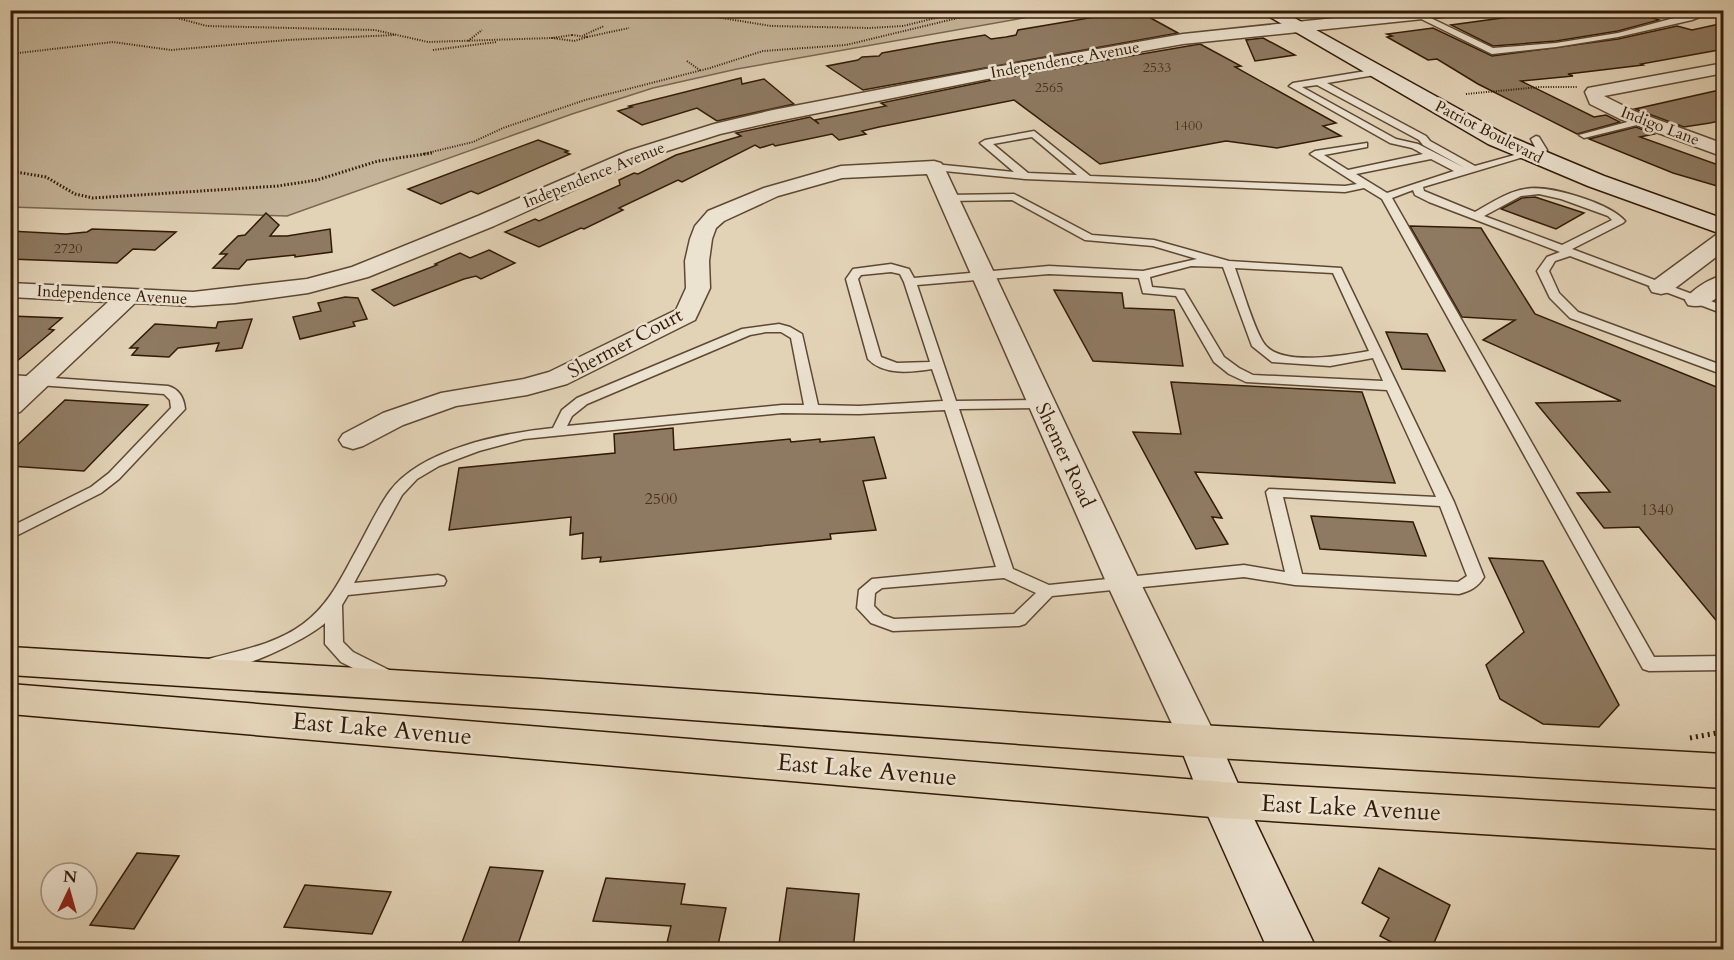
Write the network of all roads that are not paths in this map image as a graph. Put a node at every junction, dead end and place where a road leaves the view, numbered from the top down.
1 (1266, 10) edge
2 (1380, 10) edge
3 (1461, 10) edge
4 (1713, 10) edge
5 (1411, 13) edge
6 (1300, 21) edge
7 (1724, 68) edge
8 (1378, 72) junction
9 (1318, 82) junction
10 (1642, 121) junction
11 (1584, 135) dead end
12 (1364, 145) dead end
13 (1420, 145) junction
14 (1531, 146) junction
15 (1722, 149) edge
16 (1433, 155) junction
17 (934, 167) junction
18 (1469, 170) junction
19 (1347, 173) junction
20 (1025, 176) junction
21 (1087, 178) junction
22 (1366, 185) junction
23 (1417, 185) junction
24 (1386, 196) junction
25 (948, 198) junction
26 (1724, 211) edge
27 (1475, 216) junction
28 (1724, 228) edge
29 (1724, 240) edge
30 (1566, 251) junction
31 (1228, 264) junction
32 (1144, 275) junction
33 (984, 276) junction
34 (910, 282) junction
35 (1724, 282) edge
36 (1660, 287) junction
37 (10, 290) edge
38 (129, 296) junction
39 (1697, 300) junction
40 (1724, 310) edge
41 (1377, 353) junction
42 (937, 365) junction
43 (1724, 371) edge
44 (10, 379) edge
45 (40, 381) junction
46 (1393, 386) junction
47 (1042, 404) junction
48 (10, 406) edge
49 (950, 406) junction
50 (812, 411) junction
51 (559, 431) junction
52 (353, 440) dead end
53 (1446, 502) junction
54 (10, 534) edge
55 (1006, 572) junction
56 (1295, 579) junction
57 (438, 581) dead end
58 (1124, 584) junction
59 (1047, 591) junction
60 (338, 597) junction
61 (10, 662) edge
62 (1724, 663) edge
63 (176, 672) junction
64 (406, 686) junction
65 (10, 699) edge
66 (1199, 741) junction
67 (1723, 752) edge
68 (1223, 800) junction
69 (1724, 830) edge
70 (1293, 950) edge

1 - 6 main road, Patriot Boulevard
2 - 6 street, Independence Avenue
3 - 5 street, Independence Avenue
4 - 5 lane
5 - 6 street, Independence Avenue
6 - 8 main road, Patriot Boulevard
6 - 14 main road, Patriot Boulevard
6 - 38 street, Independence Avenue
7 - 10 street, Indigo Lane
8 - 9 lane
8 - 14 main road, Patriot Boulevard
9 - 13 lane
9 - 13 lane
10 - 11 lane
10 - 15 street, Indigo Lane
12 - 19 lane
13 - 16 lane
13 - 18 lane
14 - 18 lane
14 - 26 main road, Patriot Boulevard
14 - 28 main road, Patriot Boulevard
16 - 18 lane
16 - 19 lane
17 - 20 lane
17 - 25 street, Shemer Road
17 - 52 street, Shermer Court
18 - 23 lane
19 - 22 lane
20 - 21 lane
20 - 21 lane
21 - 22 lane
22 - 24 lane
23 - 24 lane
23 - 27 lane
24 - 62 lane
25 - 31 lane
25 - 33 street, Shemer Road
27 - 30 lane
27 - 30 lane
29 - 36 street
30 - 36 lane
30 - 43 lane
31 - 32 lane
31 - 41 lane
31 - 41 lane
32 - 33 lane
32 - 46 lane
33 - 34 lane
33 - 47 street, Shemer Road
34 - 42 lane
34 - 42 lane
35 - 39 street
36 - 39 lane
37 - 38 street, Independence Avenue
38 - 45 street
39 - 40 lane
41 - 46 lane
42 - 49 lane
44 - 45 lane
45 - 48 street
45 - 54 lane
46 - 53 lane
47 - 49 lane
47 - 58 street, Shemer Road
49 - 50 lane
49 - 55 lane
50 - 51 lane
50 - 51 lane
51 - 60 lane
53 - 56 lane
53 - 56 lane
55 - 59 lane
55 - 59 lane
56 - 58 lane
57 - 60 lane
58 - 59 lane
58 - 66 street, Shemer Road
60 - 63 lane
60 - 64 lane
61 - 63 main road, East Lake Avenue
63 - 64 main road, East Lake Avenue
64 - 66 main road, East Lake Avenue
65 - 68 main road, East Lake Avenue
66 - 67 main road, East Lake Avenue
66 - 68 main road
68 - 69 main road, East Lake Avenue
68 - 70 main road

